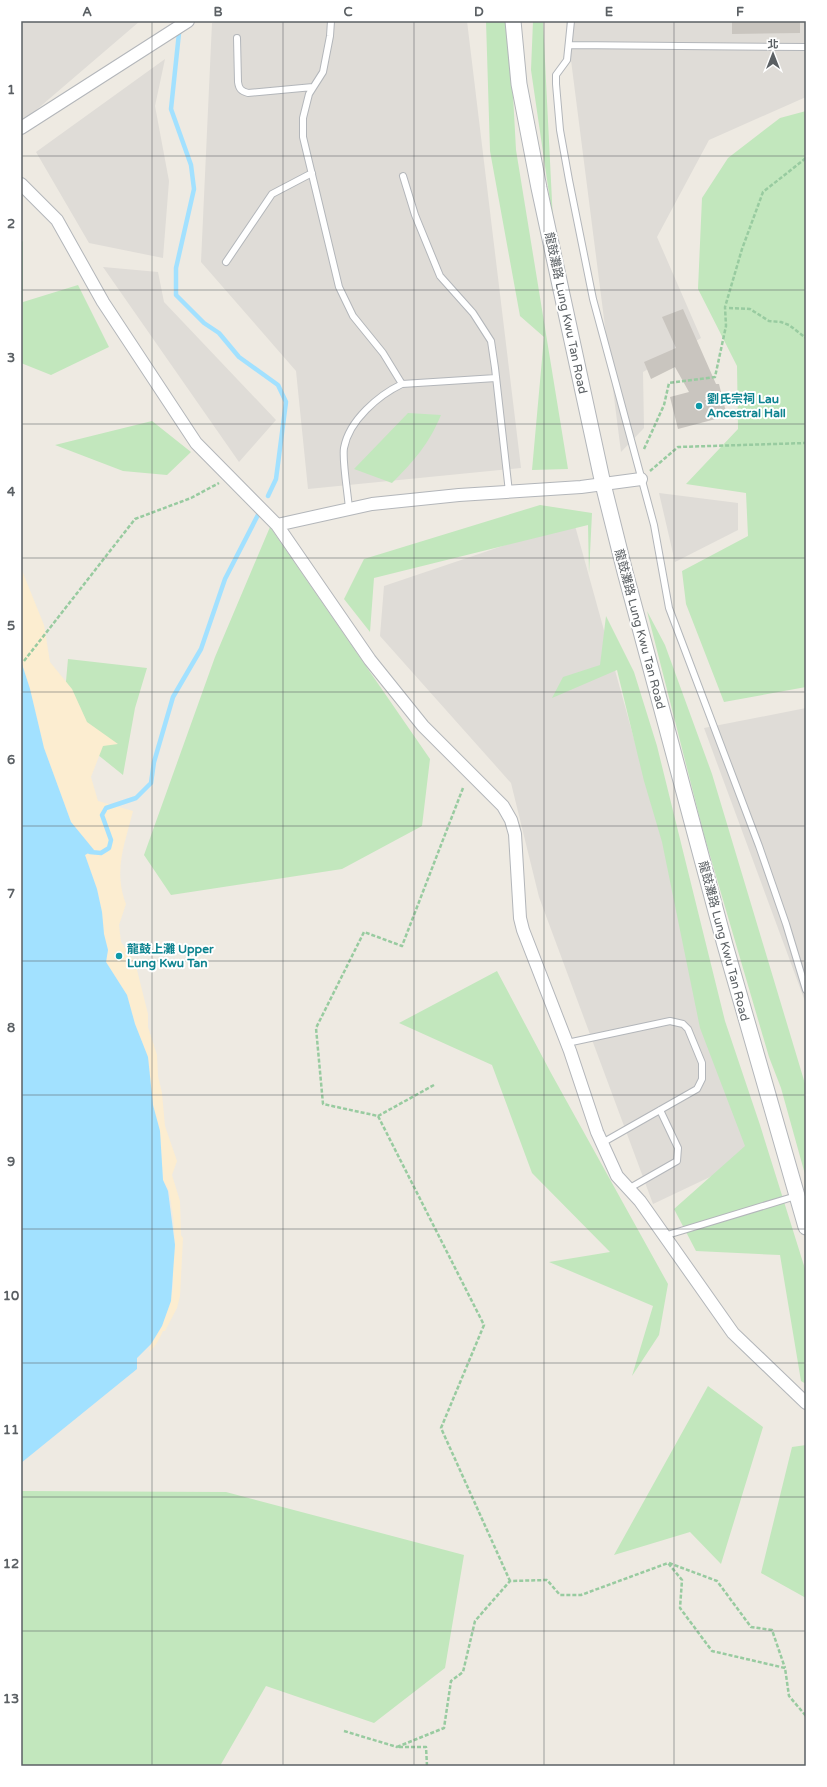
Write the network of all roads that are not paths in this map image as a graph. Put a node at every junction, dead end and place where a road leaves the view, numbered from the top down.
1 (188, 21) edge
2 (331, 21) edge
3 (513, 21) edge
4 (571, 21) edge
5 (237, 38) dead end
6 (569, 45) junction
7 (806, 47) edge
8 (313, 87) junction
9 (21, 128) edge
10 (312, 173) junction
11 (403, 176) dead end
12 (21, 184) edge
13 (226, 262) dead end
14 (496, 378) junction
15 (402, 384) junction
16 (641, 480) junction
17 (604, 484) junction
18 (509, 492) junction
19 (349, 509) junction
20 (277, 525) junction
21 (806, 990) edge
22 (567, 1043) junction
23 (660, 1110) junction
24 (602, 1143) junction
25 (628, 1189) junction
26 (796, 1196) junction
27 (806, 1227) edge
28 (664, 1236) junction
29 (806, 1403) edge

1 - 9 street
2 - 8 lane
3 - 17 street, 龍鼓灘路 Lung Kwu Tan Road
4 - 6 lane
5 - 8 lane
6 - 7 lane
6 - 16 lane
8 - 10 lane
10 - 13 lane
10 - 15 lane
11 - 14 lane
12 - 20 street
14 - 15 lane
14 - 18 lane
15 - 19 lane
16 - 17 street
16 - 21 lane
17 - 18 street
17 - 26 street, 龍鼓灘路 Lung Kwu Tan Road
18 - 19 street
19 - 20 street
20 - 22 street
22 - 23 lane
22 - 24 street
23 - 24 lane
23 - 25 lane
24 - 25 street
25 - 28 street
26 - 27 street, 龍鼓灘路 Lung Kwu Tan Road
26 - 28 lane
28 - 29 street

